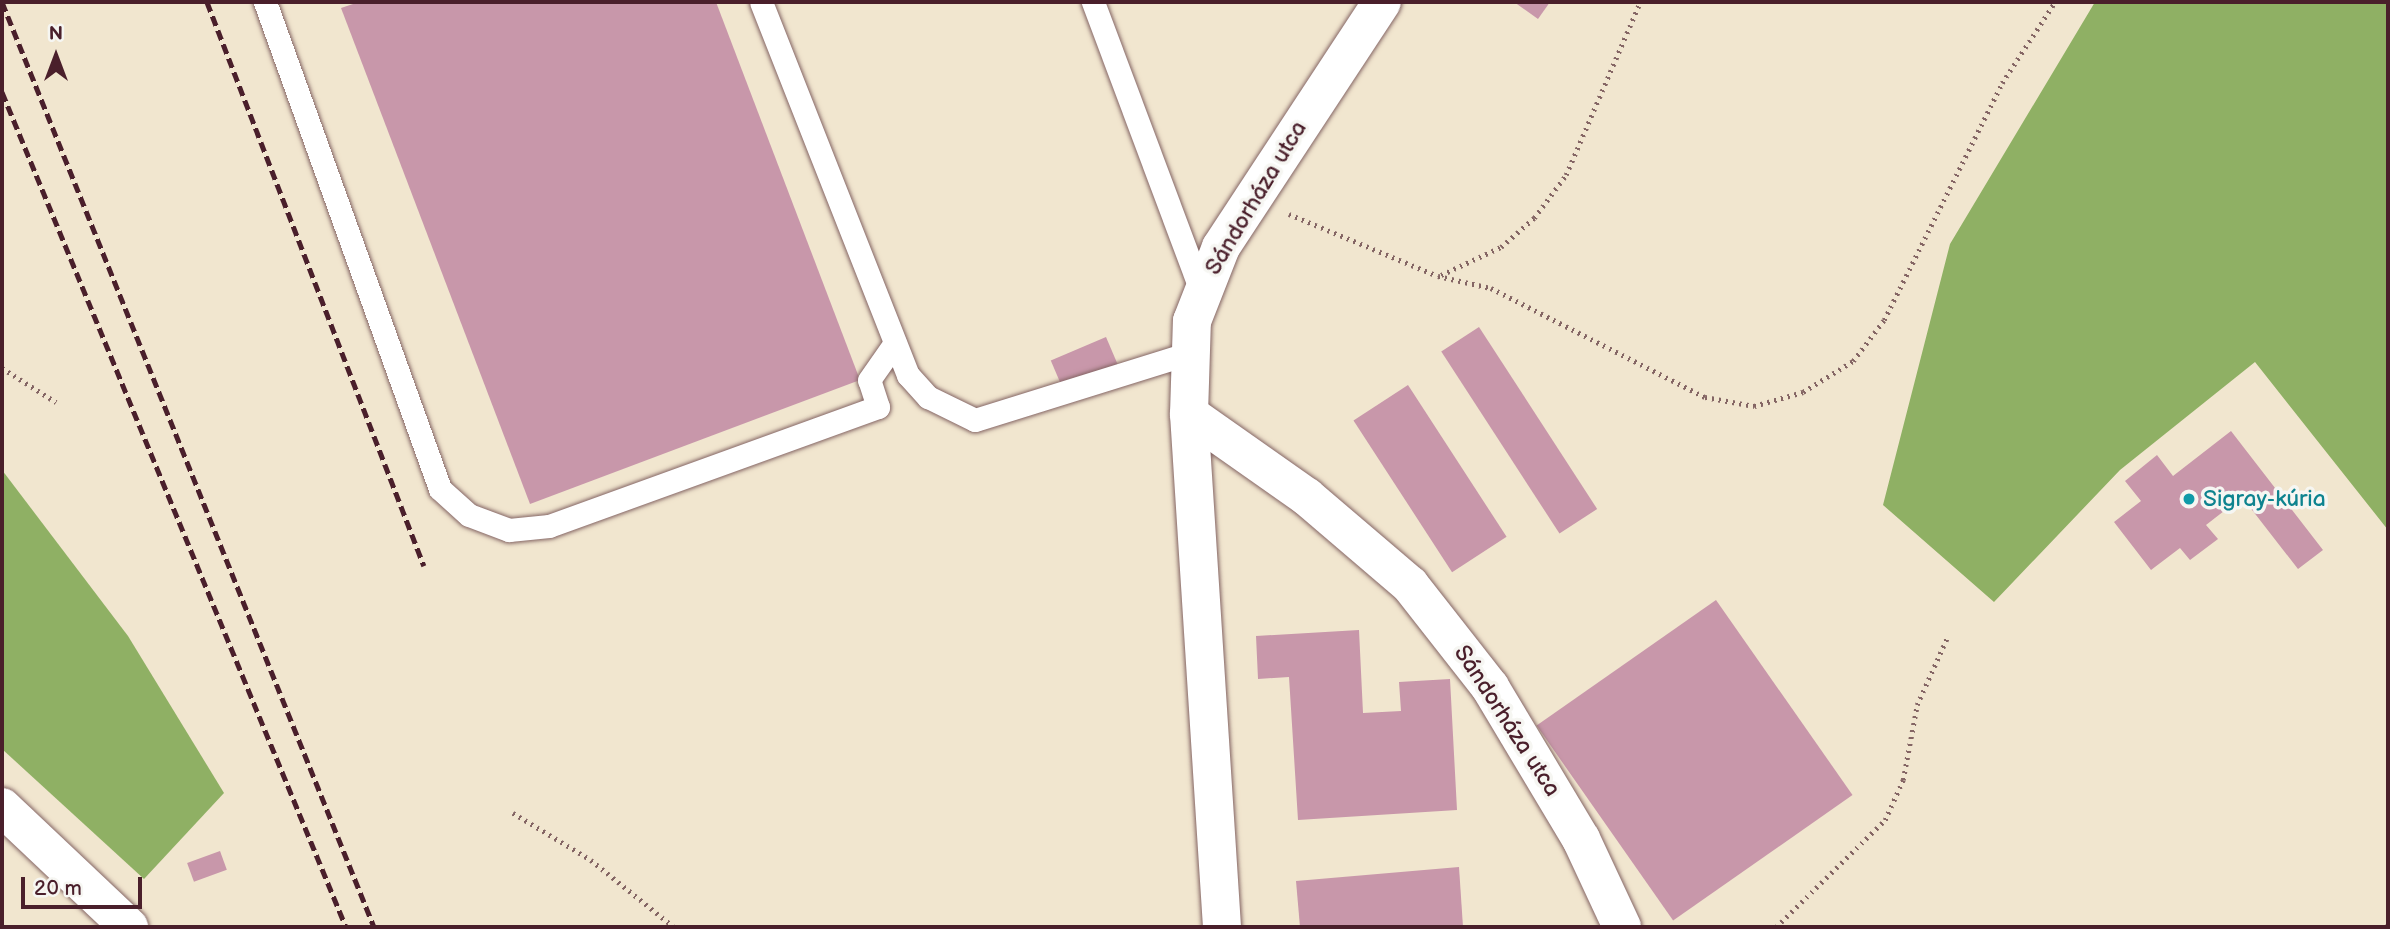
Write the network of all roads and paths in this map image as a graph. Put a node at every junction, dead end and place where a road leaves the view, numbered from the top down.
1 (265, 2) edge
2 (761, 2) edge
3 (1093, 2) edge
4 (1382, 2) edge
5 (1640, 2) edge
6 (2055, 2) edge
7 (1251, 198) junction
8 (1438, 276) junction
9 (1201, 291) junction
10 (895, 343) junction
11 (1190, 353) junction
12 (2, 368) edge
13 (56, 402) dead end
14 (1189, 414) junction
15 (1947, 638) dead end
16 (2, 807) edge
17 (513, 813) dead end
18 (129, 927) edge
19 (674, 927) edge
20 (1222, 927) edge
21 (1622, 927) edge
22 (1776, 927) edge

1 - 10 lane
2 - 10 lane
3 - 9 lane
4 - 7 street, Sándorháza utca
5 - 8 path
6 - 8 path
7 - 8 path
7 - 9 street, Sándorháza utca
9 - 11 street, Sándorháza utca
10 - 11 lane
11 - 14 street, Sándorháza utca
12 - 13 path
14 - 20 street, Sándorháza utca
14 - 21 street, Sándorháza utca
15 - 22 path
16 - 18 street
17 - 19 path

